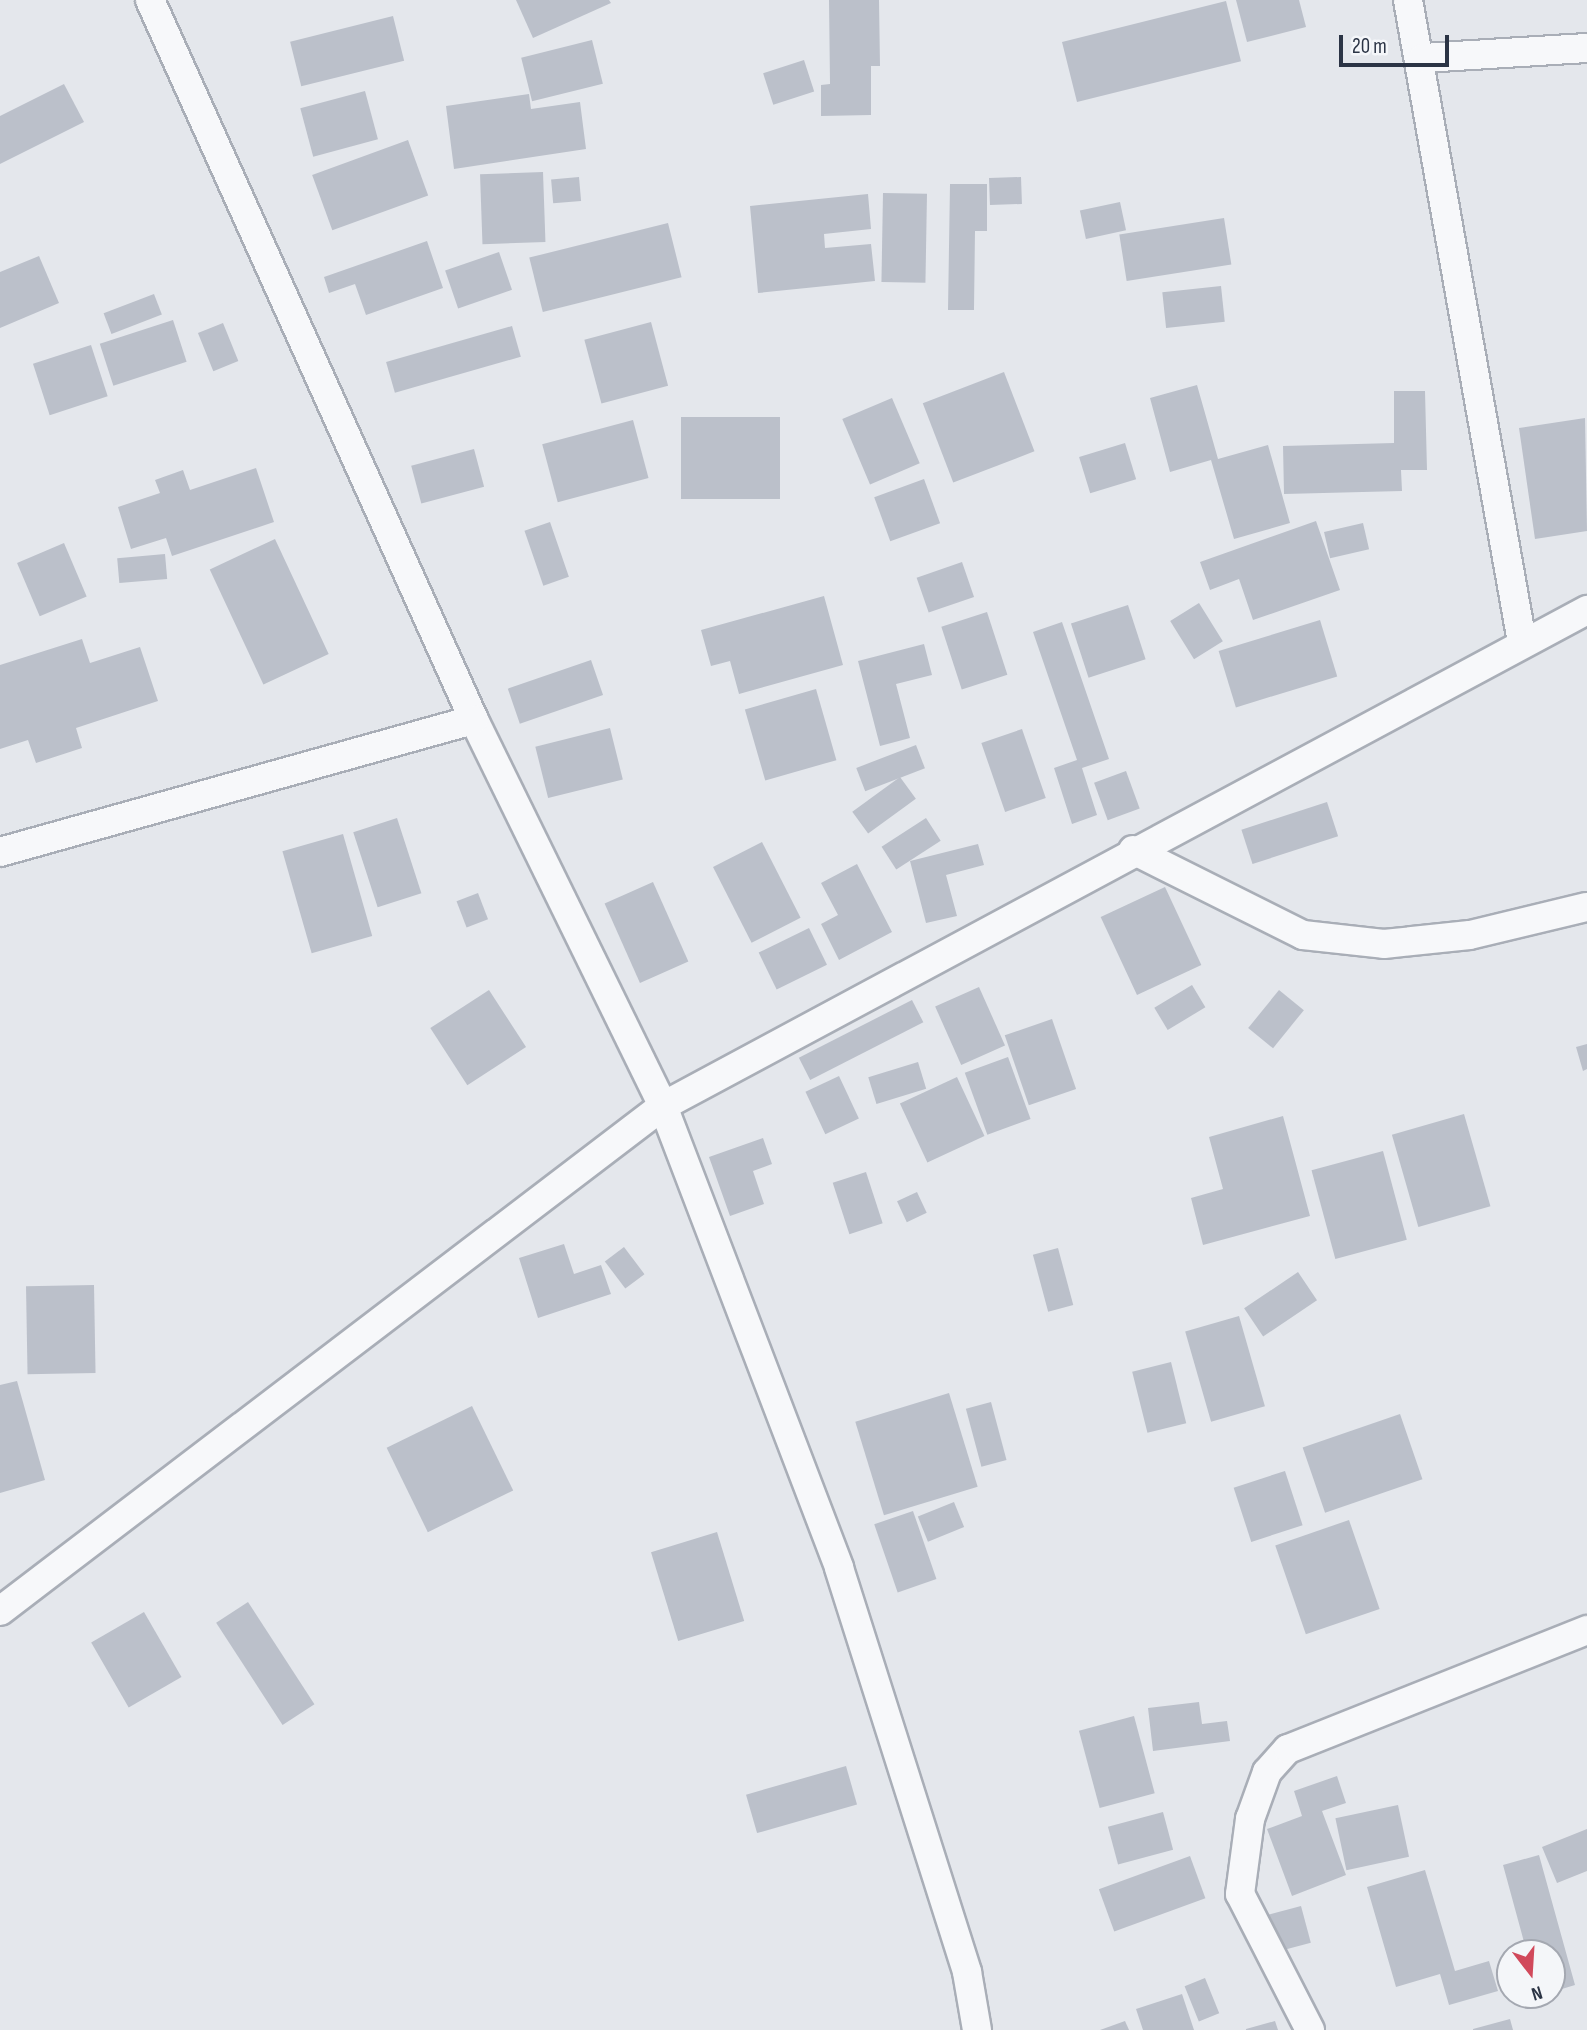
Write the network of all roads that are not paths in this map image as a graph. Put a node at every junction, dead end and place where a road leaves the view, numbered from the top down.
1 (150, 0) edge
2 (1408, 0) edge
3 (1587, 48) edge
4 (1423, 58) junction
5 (1587, 610) edge
6 (1522, 642) junction
7 (474, 720) junction
8 (1133, 850) junction
9 (0, 852) edge
10 (1587, 907) edge
11 (663, 1106) junction
12 (0, 1611) edge
13 (1587, 1630) edge
14 (977, 2030) edge
15 (1310, 2030) edge

1 - 7 street
2 - 4 street
3 - 4 street
4 - 6 street
5 - 6 street
6 - 8 street
7 - 9 street
7 - 11 street
8 - 10 street
8 - 11 street
11 - 12 street
11 - 14 street
13 - 15 street

